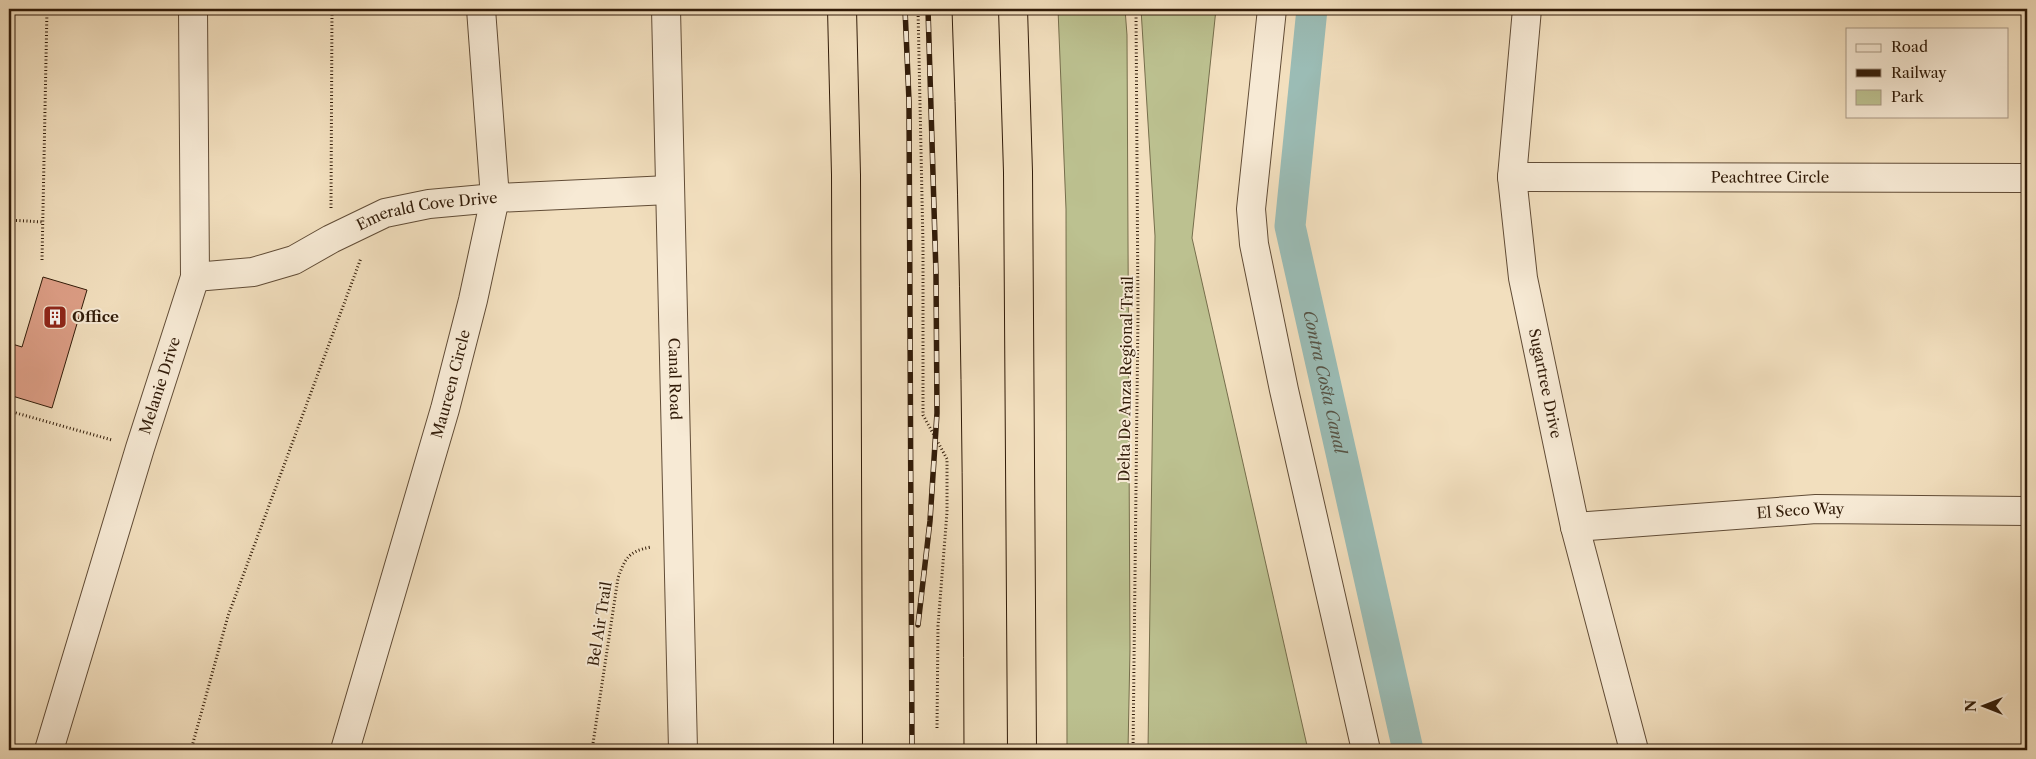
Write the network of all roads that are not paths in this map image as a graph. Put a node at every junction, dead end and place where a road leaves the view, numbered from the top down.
1 (193, 9) edge
2 (481, 9) edge
3 (666, 9) edge
4 (842, 9) edge
5 (1013, 9) edge
6 (1272, 9) edge
7 (1528, 9) edge
8 (1512, 177) junction
9 (2027, 178) edge
10 (669, 190) junction
11 (495, 198) junction
12 (195, 278) junction
13 (2027, 511) edge
14 (1574, 528) junction
15 (48, 750) edge
16 (345, 750) edge
17 (683, 750) edge
18 (848, 750) edge
19 (1022, 750) edge
20 (1366, 750) edge
21 (1634, 750) edge

1 - 12 street, Melanie Drive
2 - 11 street, Maureen Circle
3 - 10 street, Canal Road
4 - 18 highway
5 - 19 highway
6 - 20 street
7 - 8 street, Sugartree Drive
8 - 9 street, Peachtree Circle
8 - 14 street, Sugartree Drive
10 - 11 street, Emerald Cove Drive
10 - 17 street, Canal Road
11 - 12 street, Emerald Cove Drive
11 - 16 street, Maureen Circle
12 - 15 street, Melanie Drive
13 - 14 street, El Seco Way
14 - 21 street, Sugartree Drive

